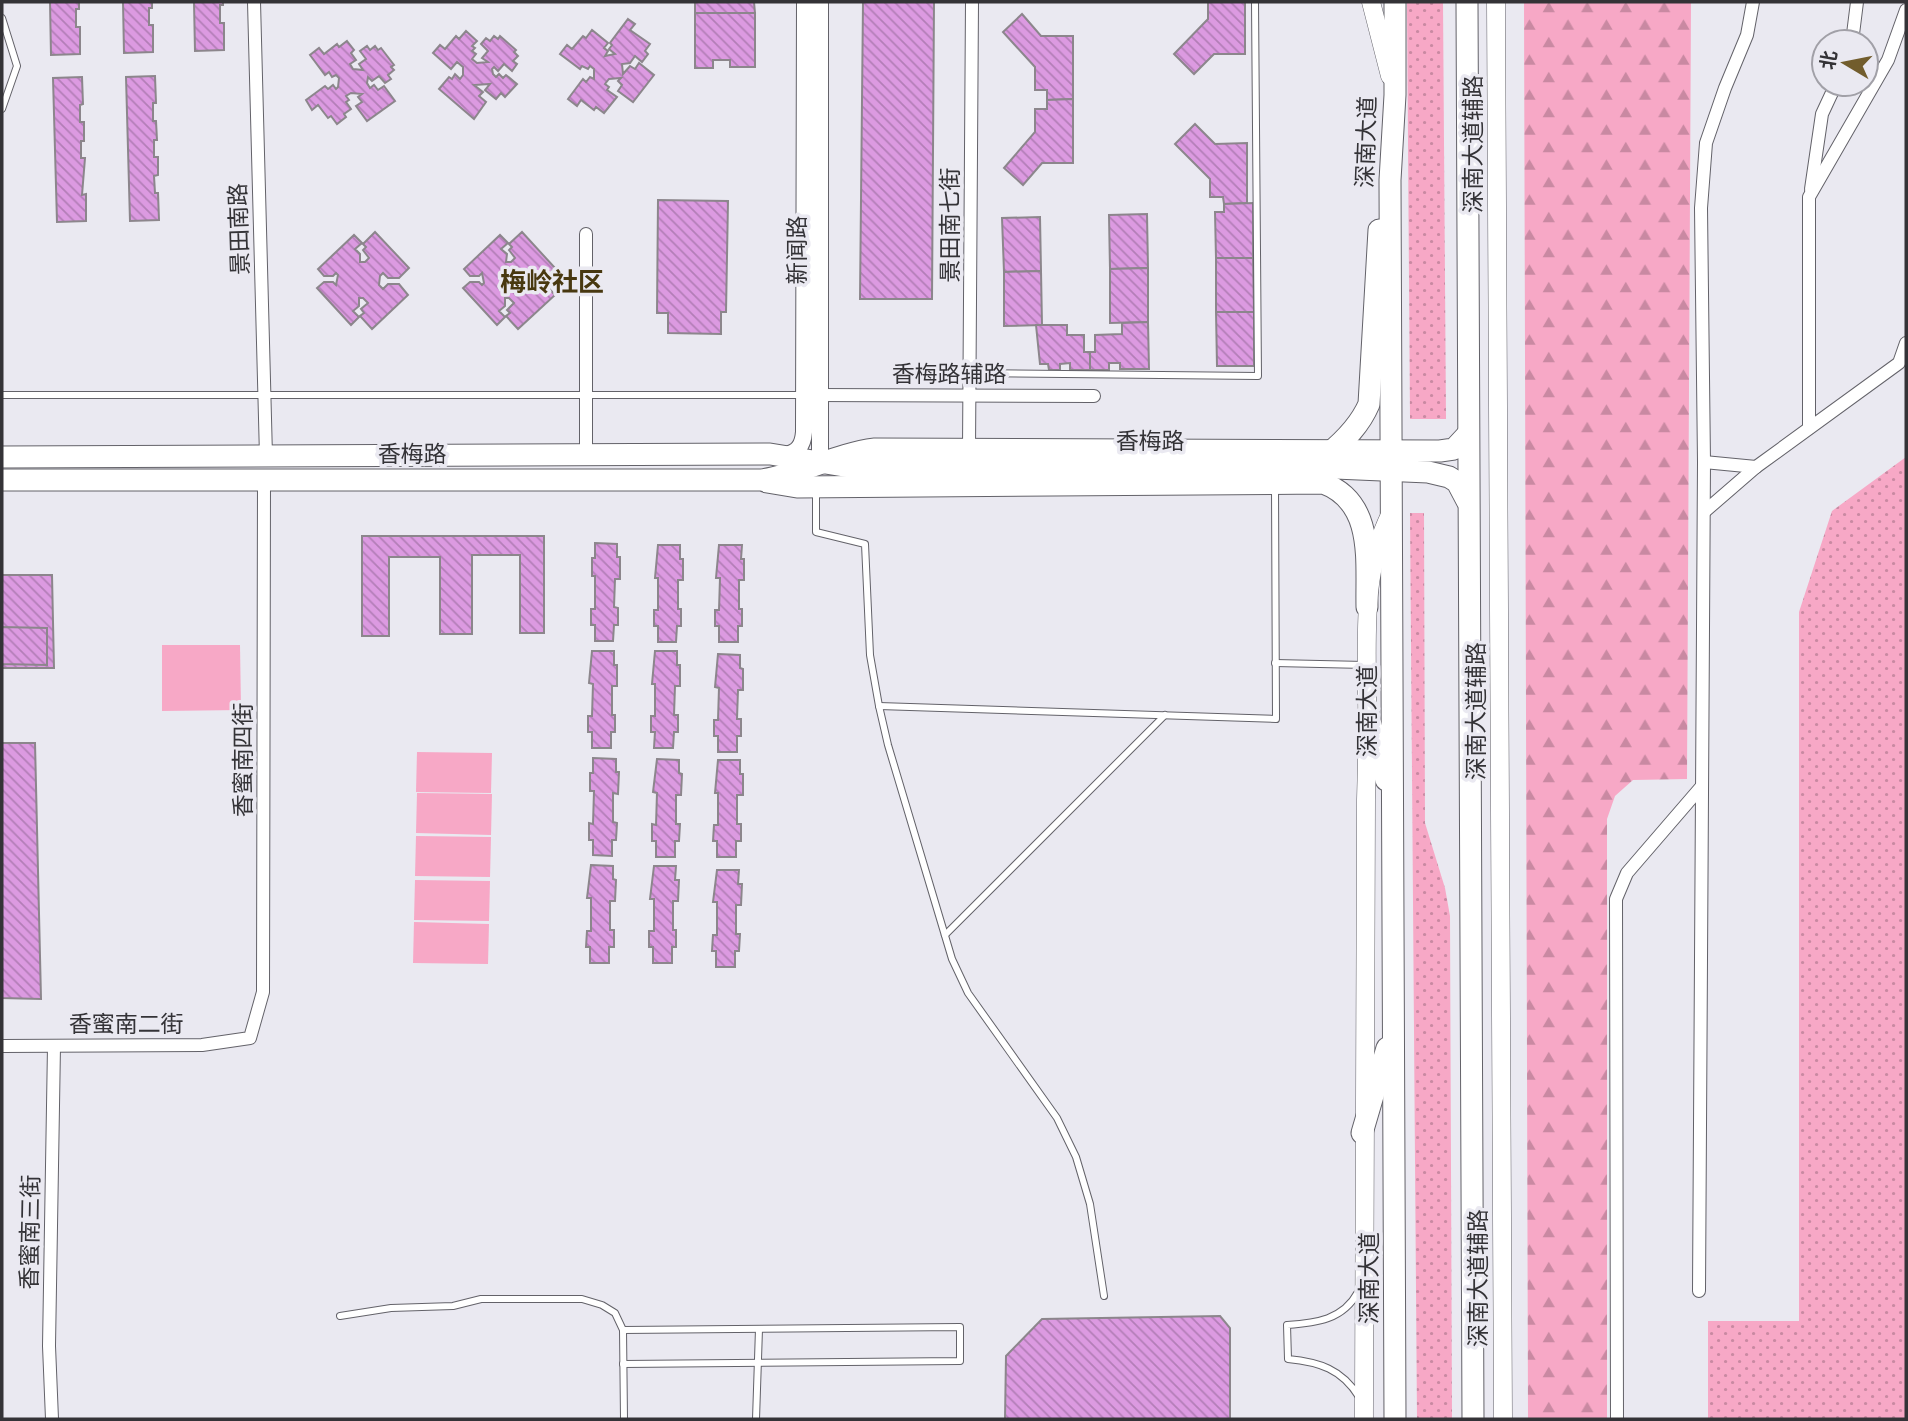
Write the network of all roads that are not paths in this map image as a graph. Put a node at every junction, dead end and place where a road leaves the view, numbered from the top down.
1 (254, 2) edge
2 (805, 2) edge
3 (820, 2) edge
4 (972, 2) edge
5 (1255, 2) edge
6 (1371, 2) edge
7 (1395, 2) edge
8 (1467, 2) edge
9 (1496, 2) edge
10 (1753, 2) edge
11 (1857, 2) edge
12 (1906, 10) edge
13 (2, 18) edge
14 (1854, 28) edge
15 (1395, 95) junction
16 (1829, 98) edge
17 (2, 109) edge
18 (1390, 180) junction
19 (1810, 197) junction
20 (586, 234) dead end
21 (1906, 342) edge
22 (969, 373) junction
23 (2, 395) edge
24 (587, 395) junction
25 (812, 395) junction
26 (969, 395) junction
27 (265, 396) junction
28 (1094, 396) dead end
29 (1809, 428) junction
30 (804, 432) junction
31 (1467, 435) junction
32 (969, 449) junction
33 (1334, 449) junction
34 (586, 454) junction
35 (785, 455) junction
36 (266, 456) junction
37 (2, 457) edge
38 (1392, 460) junction
39 (820, 462) junction
40 (1704, 462) junction
41 (1312, 467) junction
42 (1756, 467) junction
43 (264, 480) junction
44 (762, 480) junction
45 (2, 481) edge
46 (1275, 483) junction
47 (816, 486) junction
48 (1467, 500) junction
49 (1392, 512) junction
50 (1704, 512) junction
51 (1367, 607) junction
52 (1275, 663) junction
53 (1367, 665) junction
54 (879, 706) junction
55 (1367, 714) junction
56 (1165, 715) junction
57 (1702, 786) junction
58 (1393, 807) junction
59 (945, 935) junction
60 (1394, 1022) junction
61 (250, 1038) joint
62 (2, 1045) edge
63 (54, 1045) junction
64 (1362, 1133) junction
65 (1363, 1273) junction
66 (1699, 1291) dead end
67 (1104, 1296) dead end
68 (340, 1316) dead end
69 (759, 1329) junction
70 (623, 1330) junction
71 (759, 1363) junction
72 (623, 1364) junction
73 (1364, 1414) edge
74 (52, 1419) edge
75 (624, 1419) edge
76 (756, 1419) edge
77 (1395, 1419) edge
78 (1472, 1419) edge
79 (1503, 1419) edge
80 (1617, 1419) edge

1 - 27 street, 景田南路
2 - 25 street, 新闻路
3 - 25 street, 新闻路
4 - 22 street, 景田南七街
5 - 22 lane
6 - 15 main road
7 - 15 main road, 深南大道
8 - 31 main road
9 - 79 main road, 深南大道辅路
10 - 40 street
11 - 14 street
12 - 19 street
13 - 17 lane
15 - 18 main road, 深南大道
16 - 19 street
18 - 33 main road
18 - 38 main road, 深南大道
19 - 29 street
20 - 24 street
21 - 29 street
22 - 26 street, 景田南七街
23 - 27 lane
24 - 25 lane
24 - 27 lane
24 - 34 street
25 - 26 street, 香梅路辅路
25 - 30 street, 新闻路
25 - 39 street, 新闻路
26 - 28 street, 香梅路辅路
26 - 32 street, 景田南七街
27 - 36 street, 景田南路
29 - 42 street
30 - 35 street
30 - 39 street, 新闻路
31 - 38 main road, 香梅路
31 - 48 main road
32 - 33 main road, 香梅路
32 - 39 main road, 香梅路
33 - 38 main road, 香梅路
33 - 41 main road
34 - 35 main road, 香梅路
34 - 36 main road, 香梅路
35 - 39 main road, 香梅路
36 - 37 main road, 香梅路
38 - 41 main road, 香梅路
38 - 48 main road, 香梅路
38 - 49 main road, 深南大道
39 - 41 main road, 香梅路
39 - 44 main road, 香梅路
40 - 42 street
40 - 50 street
42 - 50 street
43 - 44 main road, 香梅路
43 - 45 main road, 香梅路
43 - 61 street, 香蜜南四街
44 - 47 main road
46 - 47 main road
46 - 51 main road
46 - 52 lane
47 - 54 lane
48 - 78 main road
49 - 51 main road
49 - 58 main road, 深南大道
50 - 57 street
51 - 53 main road
52 - 53 lane
52 - 56 lane
53 - 55 main road
54 - 56 lane
54 - 59 lane
55 - 58 main road
55 - 64 main road
56 - 59 lane
57 - 66 street
57 - 80 street
58 - 60 main road, 深南大道
59 - 67 lane
60 - 64 main road
60 - 77 main road, 深南大道
61 - 63 street, 香蜜南二街
62 - 63 street, 香蜜南二街
63 - 74 street, 香蜜南三街
64 - 65 main road
65 - 73 main road
65 - 73 lane
68 - 70 lane
69 - 70 lane
69 - 71 lane
69 - 71 lane
70 - 72 lane
71 - 72 lane
71 - 76 lane
72 - 75 lane

